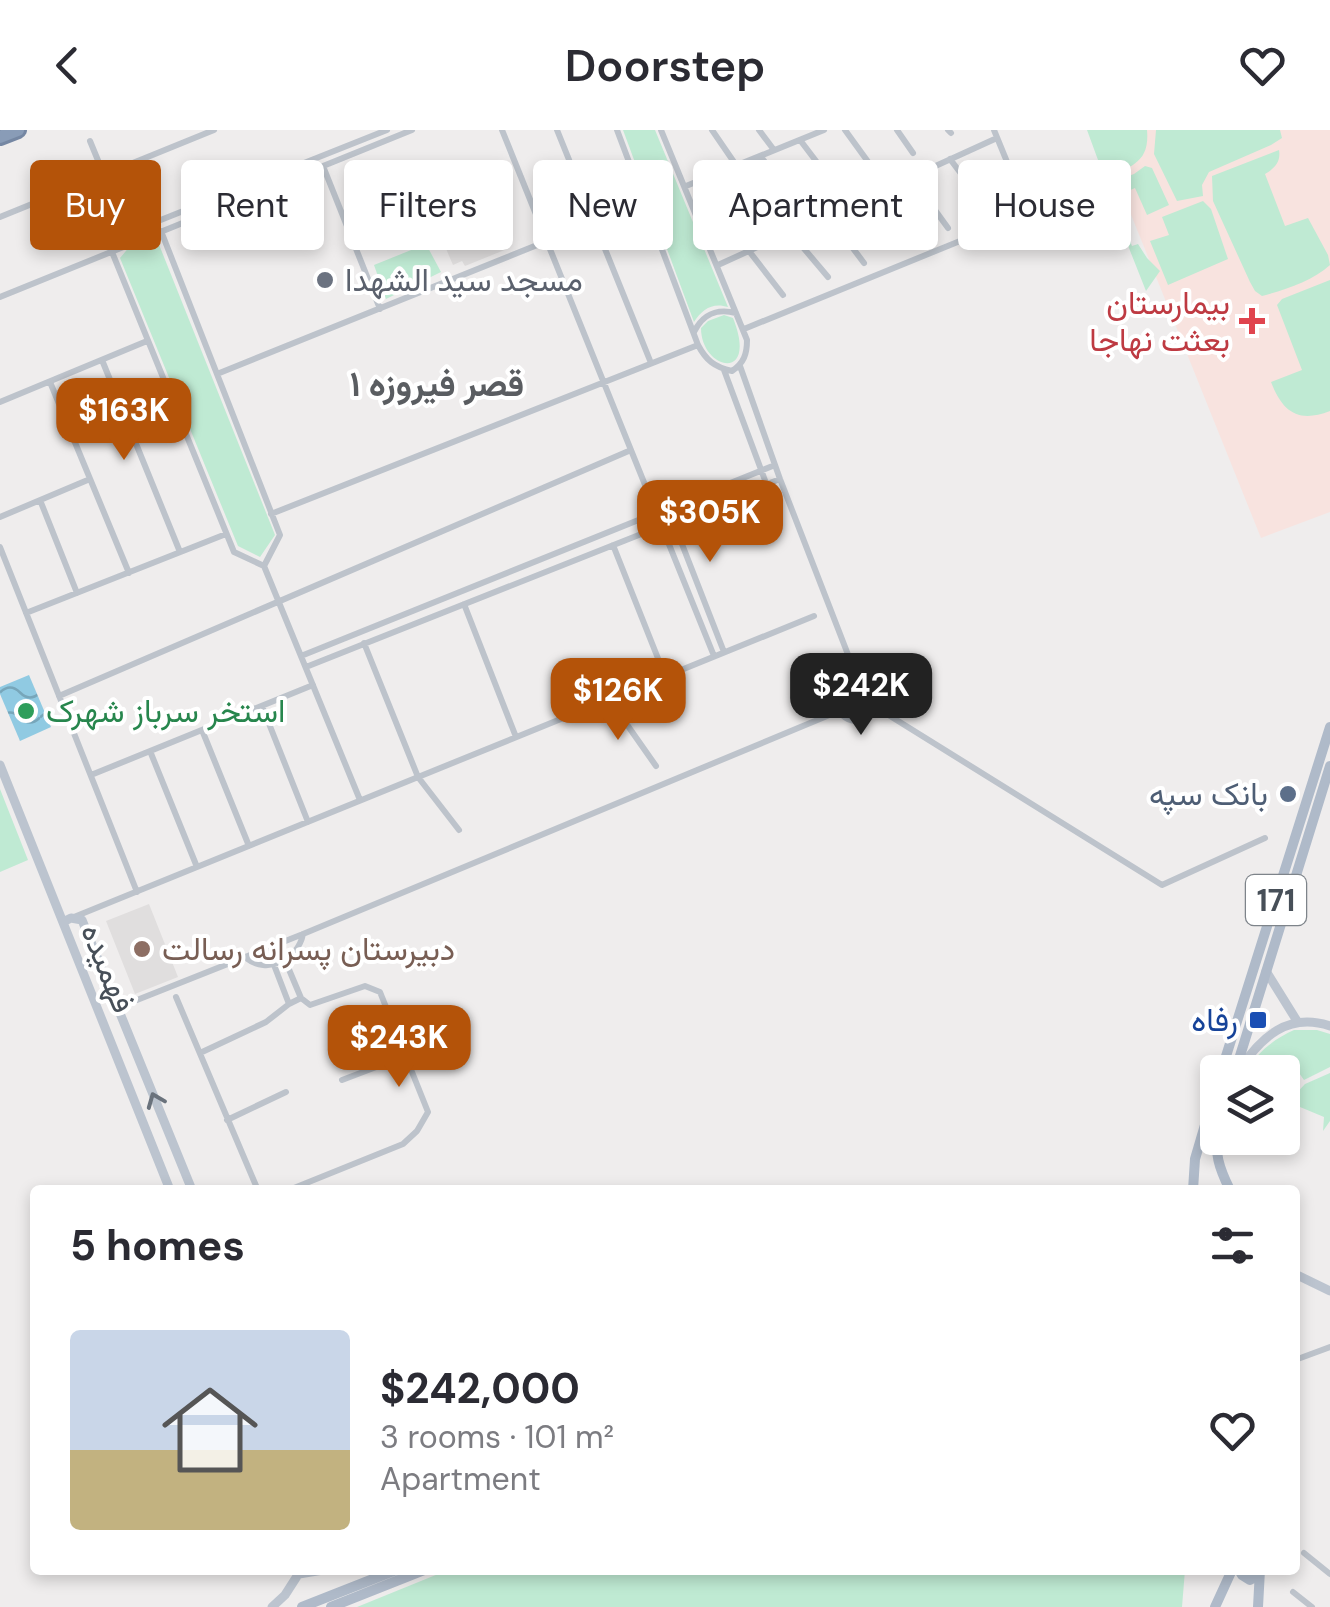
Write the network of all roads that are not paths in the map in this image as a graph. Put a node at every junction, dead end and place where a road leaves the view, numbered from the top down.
1 (18, 130) edge
2 (214, 130) edge
3 (387, 130) edge
4 (412, 130) edge
5 (502, 130) edge
6 (557, 130) edge
7 (617, 130) edge
8 (661, 130) edge
9 (712, 130) edge
10 (759, 130) edge
11 (824, 130) edge
12 (844, 130) edge
13 (897, 130) edge
14 (810, 132) edge
15 (995, 134) edge
16 (0, 137) edge
17 (800, 140) junction
18 (90, 141) dead end
19 (774, 150) junction
20 (913, 153) dead end
21 (760, 156) junction
22 (950, 159) junction
23 (98, 160) edge
24 (139, 160) edge
25 (569, 160) edge
26 (732, 160) edge
27 (750, 160) edge
28 (763, 160) edge
29 (815, 160) edge
30 (866, 160) edge
31 (938, 165) edge
32 (324, 166) edge
33 (324, 168) edge
34 (958, 170) edge
35 (693, 183) edge
36 (686, 186) junction
37 (30, 205) edge
38 (533, 208) edge
39 (938, 214) edge
40 (0, 217) edge
41 (161, 220) edge
42 (181, 223) edge
43 (948, 228) dead end
44 (161, 231) joint
45 (533, 246) edge
46 (116, 250) edge
47 (550, 250) edge
48 (605, 250) edge
49 (805, 250) edge
50 (854, 250) edge
51 (749, 251) joint
52 (112, 252) junction
53 (864, 263) dead end
54 (718, 266) junction
55 (828, 277) dead end
56 (0, 296) edge
57 (783, 296) dead end
58 (380, 308) junction
59 (737, 313) junction
60 (744, 329) junction
61 (693, 333) junction
62 (148, 341) junction
63 (698, 344) junction
64 (102, 360) junction
65 (651, 364) junction
66 (740, 366) junction
67 (723, 369) junction
68 (217, 374) junction
69 (50, 382) junction
70 (604, 382) junction
71 (0, 402) edge
72 (631, 450) junction
73 (775, 466) junction
74 (762, 471) junction
75 (780, 478) junction
76 (90, 479) junction
77 (766, 484) junction
78 (40, 500) junction
79 (656, 513) junction
80 (271, 514) junction
81 (0, 517) edge
82 (673, 521) junction
83 (661, 526) junction
84 (226, 534) junction
85 (613, 545) junction
86 (0, 547) edge
87 (180, 552) junction
88 (264, 566) junction
89 (129, 573) junction
90 (77, 593) junction
91 (279, 602) junction
92 (464, 604) junction
93 (26, 613) junction
94 (814, 616) dead end
95 (364, 644) junction
96 (724, 652) junction
97 (301, 656) junction
98 (714, 656) junction
99 (306, 667) junction
100 (666, 676) junction
101 (859, 683) junction
102 (313, 685) junction
103 (59, 696) junction
104 (609, 699) junction
105 (262, 706) junction
106 (874, 706) junction
107 (840, 711) junction
108 (1330, 728) edge
109 (202, 730) junction
110 (516, 736) junction
111 (150, 752) junction
112 (0, 766) edge
113 (656, 766) dead end
114 (1330, 766) edge
115 (91, 775) junction
116 (418, 777) junction
117 (360, 800) junction
118 (308, 822) junction
119 (459, 830) dead end
120 (1265, 838) dead end
121 (248, 846) junction
122 (197, 867) junction
123 (137, 892) junction
124 (67, 920) junction
125 (303, 934) junction
126 (245, 958) junction
127 (285, 960) junction
128 (274, 964) junction
129 (1266, 971) junction
130 (176, 998) dead end
131 (301, 998) junction
132 (138, 1000) dead end
133 (289, 1004) junction
134 (1297, 1022) junction
135 (1330, 1026) edge
136 (200, 1053) junction
137 (1225, 1055) edge
138 (1241, 1055) edge
139 (1250, 1055) edge
140 (405, 1056) junction
141 (342, 1080) dead end
142 (286, 1092) dead end
143 (228, 1120) junction
144 (1200, 1143) edge
145 (1216, 1155) edge
146 (168, 1185) edge
147 (190, 1185) edge
148 (256, 1185) edge
149 (302, 1185) edge
150 (1190, 1185) edge
151 (1227, 1185) edge
152 (1300, 1276) edge
153 (1330, 1291) edge
154 (1330, 1347) edge
155 (1300, 1358) edge
156 (1304, 1553) dead end
157 (1330, 1574) edge
158 (298, 1575) edge
159 (383, 1575) edge
160 (411, 1575) edge
161 (1233, 1575) edge
162 (1260, 1575) edge
163 (1293, 1592) dead end
164 (272, 1607) edge
165 (302, 1607) edge
166 (331, 1607) edge
167 (1215, 1607) edge
168 (1258, 1607) edge
169 (1312, 1607) edge

1 - 16 highway
2 - 24 street
3 - 41 street
4 - 32 street
5 - 38 street
6 - 25 street
7 - 61 street
8 - 36 street
9 - 26 street
10 - 19 street
11 - 14 street
12 - 30 street
13 - 20 street
14 - 17 street
15 - 22 street
15 - 60 street
17 - 19 street
17 - 29 street
18 - 23 street
19 - 21 street
21 - 27 street
21 - 28 street
22 - 31 street
22 - 34 street
33 - 58 street
35 - 36 street
36 - 54 street
37 - 40 street
39 - 43 street
42 - 44 street
44 - 68 street
45 - 58 street
46 - 52 street
47 - 70 street
48 - 65 street
49 - 55 street
50 - 53 street
51 - 54 street
51 - 57 street
52 - 56 street
52 - 62 street
54 - 59 street
58 - 68 street
59 - 60 street
59 - 61 street
60 - 66 street
61 - 63 street
62 - 64 street
62 - 84 street
63 - 65 street
63 - 67 street
64 - 69 street
64 - 87 street
65 - 70 street
66 - 67 street
66 - 73 street
67 - 74 street
68 - 80 street
69 - 71 street
69 - 76 street
70 - 72 street
70 - 80 street
72 - 79 street
72 - 91 street
73 - 74 street
73 - 75 street
74 - 77 street
74 - 79 street
75 - 77 street
75 - 101 street
76 - 78 street
76 - 89 street
77 - 82 street
78 - 81 street
78 - 90 street
79 - 82 street
79 - 83 street
79 - 97 street
80 - 88 street
82 - 83 street
82 - 96 street
83 - 85 street
83 - 98 street
84 - 87 street
84 - 88 street
85 - 92 street
85 - 100 street
86 - 93 street
87 - 89 street
88 - 91 street
89 - 90 street
90 - 93 street
91 - 97 street
91 - 103 street
92 - 95 street
92 - 110 street
93 - 103 street
94 - 96 street
95 - 99 street
95 - 116 street
96 - 98 street
97 - 99 street
98 - 100 street
99 - 102 street
100 - 104 street
101 - 106 street
101 - 107 street
102 - 105 street
102 - 117 street
103 - 115 street
104 - 110 street
104 - 113 street
105 - 109 street
105 - 118 street
106 - 107 street
106 - 120 street
107 - 125 street
108 - 137 main road, 171
109 - 111 street
109 - 121 street
110 - 116 street
111 - 115 street
111 - 122 street
112 - 124 main road, فهمیده
114 - 129 main road, 171
115 - 123 street
116 - 117 street
116 - 119 street
117 - 118 street
118 - 121 street
121 - 122 street
122 - 123 street
123 - 124 street
124 - 146 main road, فهمیده
147 -> 124 main road, فهمیده
125 - 126 street
125 - 127 street
126 - 128 street
126 - 132 street
127 - 128 street
127 - 131 street
128 - 133 street
129 - 134 main road
129 - 138 main road, 171
130 - 136 street
131 - 133 street
131 - 140 street
133 - 136 street
134 - 135 main road
134 - 139 main road
136 - 143 street
140 - 141 street
140 - 149 street
142 - 143 street
143 - 148 street
144 - 150 main road
145 - 151 main road
152 - 153 main road
154 - 155 street
156 - 157 street
158 - 164 main road
159 - 165 main road
160 - 166 main road
161 - 167 main road
162 - 168 main road
163 - 169 street

